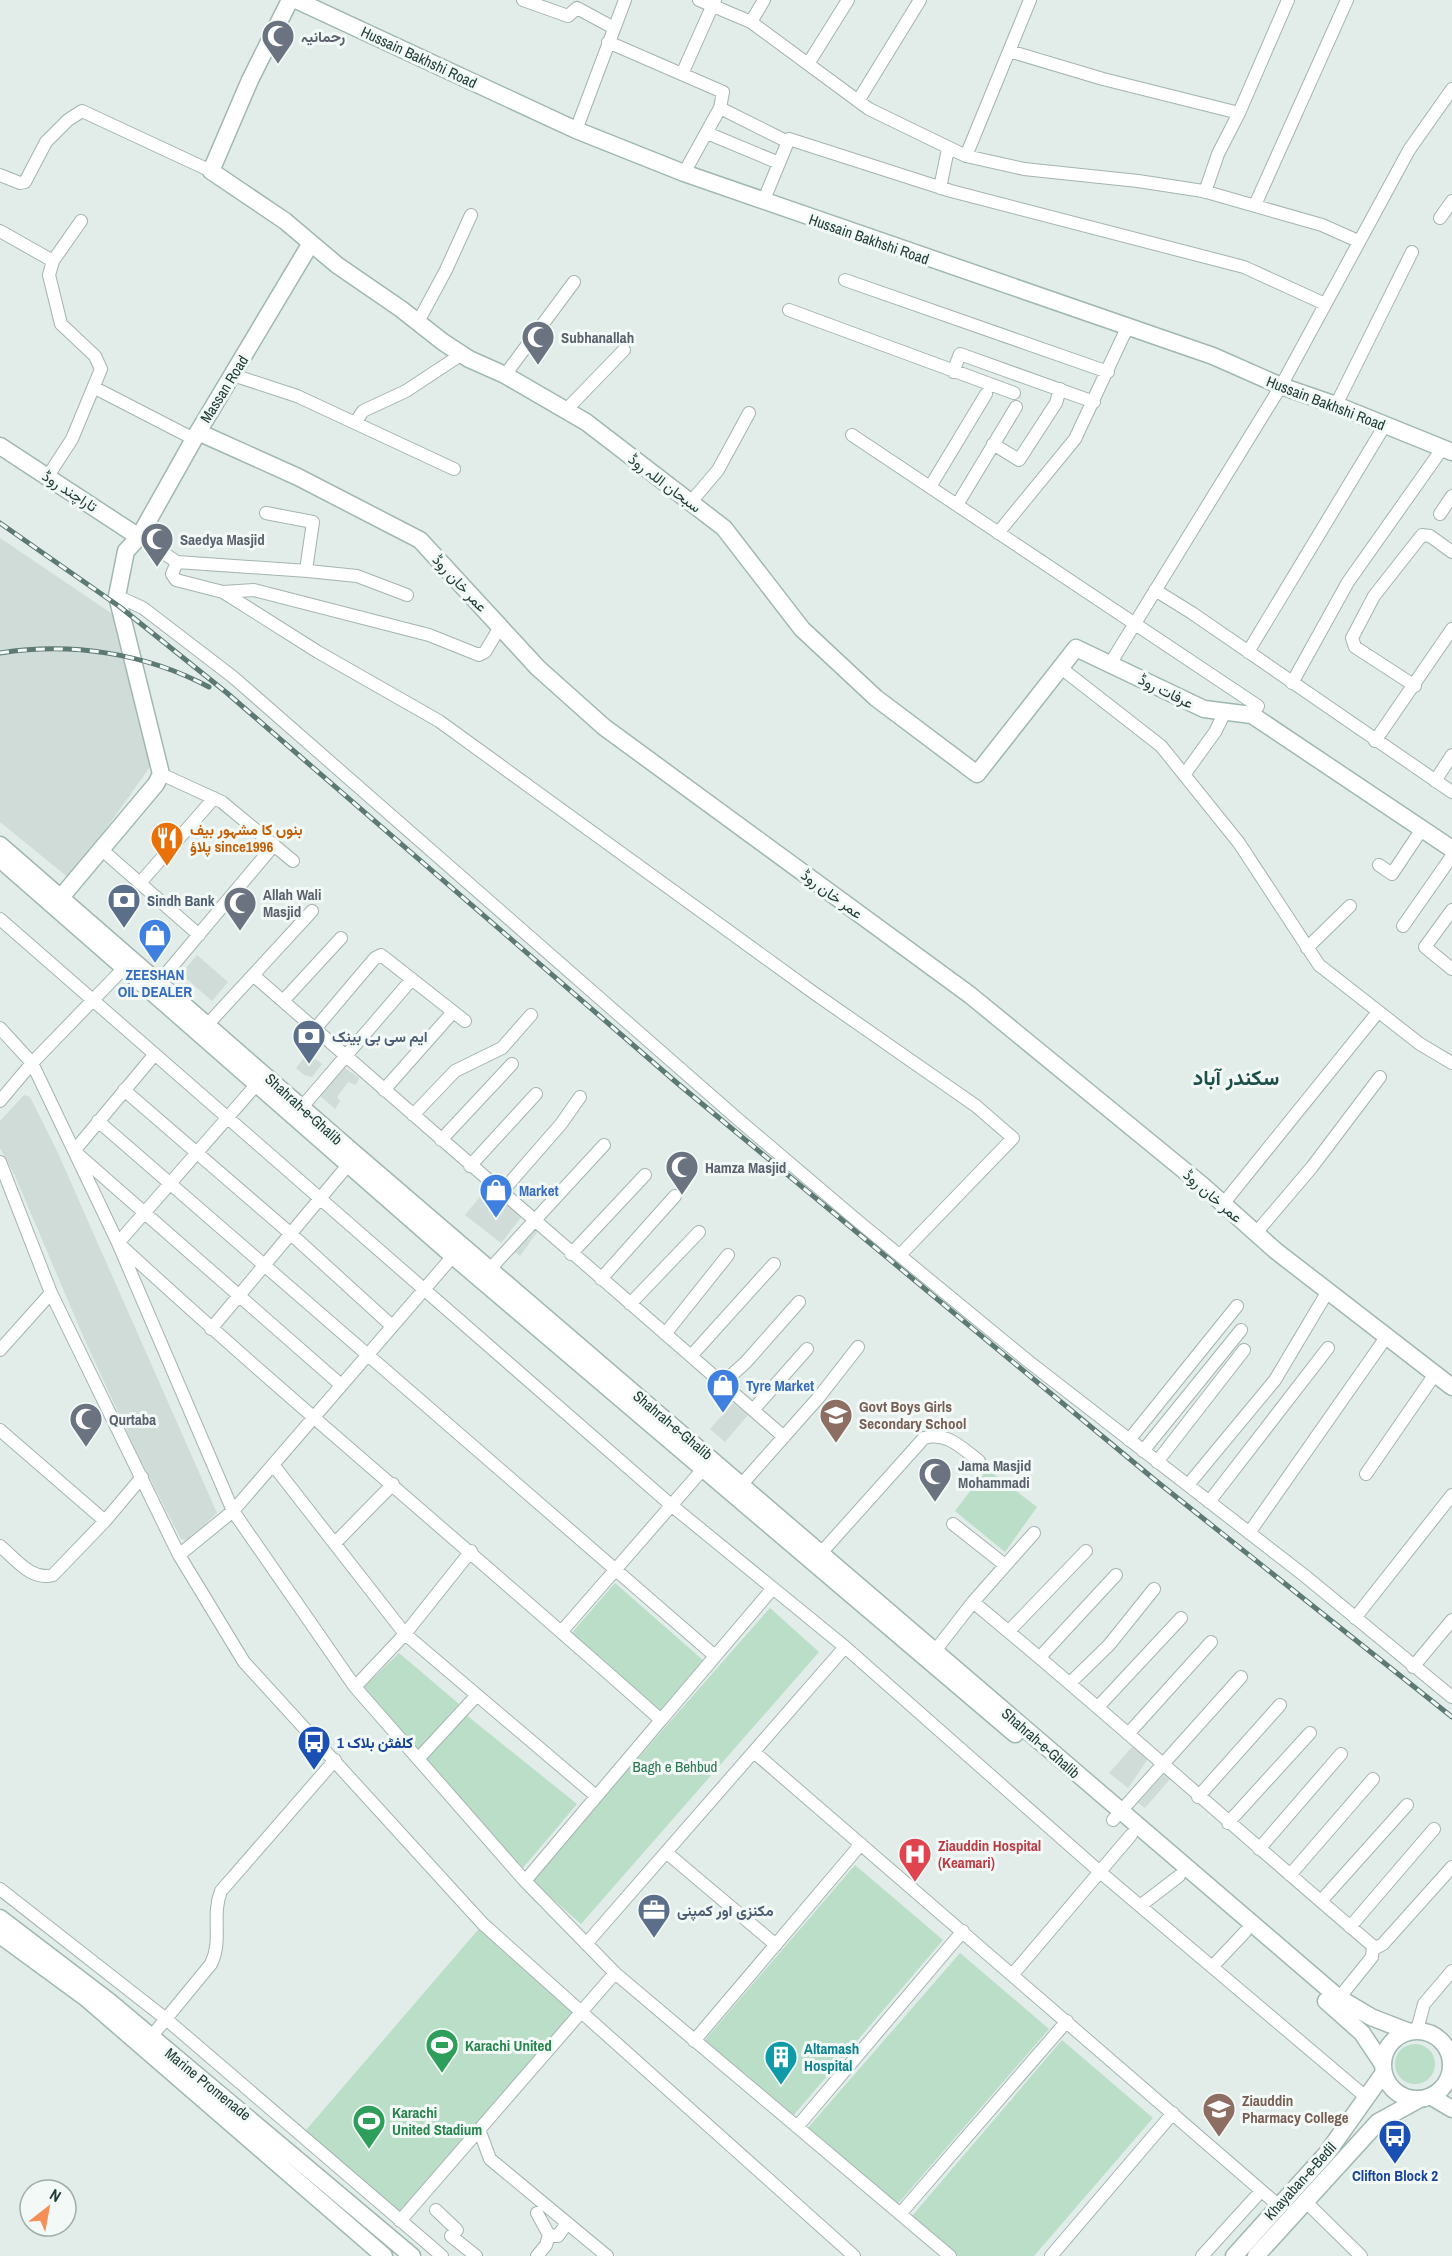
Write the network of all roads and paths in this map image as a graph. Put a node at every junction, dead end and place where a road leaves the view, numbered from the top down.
1 (290, 0) edge
2 (296, 0) edge
3 (523, 0) edge
4 (625, 0) edge
5 (699, 0) edge
6 (764, 0) edge
7 (848, 0) edge
8 (920, 0) edge
9 (1029, 0) edge
10 (1287, 0) edge
11 (1347, 0) edge
12 (713, 3) edge
13 (751, 22) junction
14 (614, 28) junction
15 (608, 42) junction
16 (1009, 51) junction
17 (808, 64) junction
18 (682, 74) junction
19 (1452, 89) edge
20 (858, 101) junction
21 (720, 108) junction
22 (1239, 113) junction
23 (576, 130) junction
24 (707, 133) junction
25 (788, 142) junction
26 (948, 149) junction
27 (966, 156) junction
28 (779, 163) junction
29 (211, 171) junction
30 (684, 173) junction
31 (0, 175) edge
32 (940, 188) junction
33 (1205, 192) junction
34 (1452, 201) edge
35 (763, 202) junction
36 (1255, 205) junction
37 (471, 215) dead end
38 (1440, 218) dead end
39 (81, 221) dead end
40 (0, 231) edge
41 (1358, 241) junction
42 (311, 243) junction
43 (1412, 252) dead end
44 (53, 261) junction
45 (845, 280) dead end
46 (574, 282) dead end
47 (1325, 304) junction
48 (789, 310) dead end
49 (418, 321) junction
50 (1127, 328) junction
51 (624, 350) dead end
52 (462, 354) junction
53 (953, 372) junction
54 (1108, 372) junction
55 (233, 375) junction
56 (505, 375) junction
57 (1281, 386) junction
58 (95, 388) junction
59 (1060, 390) junction
60 (1014, 393) dead end
61 (986, 394) dead end
62 (1094, 402) junction
63 (1336, 405) junction
64 (1016, 407) dead end
65 (566, 410) junction
66 (749, 413) dead end
67 (355, 423) junction
68 (1385, 425) junction
69 (852, 435) dead end
70 (196, 436) junction
71 (993, 444) junction
72 (0, 446) edge
73 (1447, 451) edge
74 (453, 469) dead end
75 (48, 476) junction
76 (930, 487) junction
77 (1452, 496) edge
78 (690, 503) junction
79 (957, 505) junction
80 (266, 513) dead end
81 (1440, 514) dead end
82 (998, 533) junction
83 (140, 537) junction
84 (1452, 552) edge
85 (177, 562) junction
86 (306, 570) junction
87 (1155, 590) junction
88 (223, 592) junction
89 (407, 595) dead end
90 (117, 596) junction
91 (1134, 623) junction
92 (500, 627) junction
93 (1452, 629) edge
94 (1248, 652) junction
95 (1110, 664) junction
96 (1061, 668) junction
97 (1292, 683) junction
98 (1415, 686) junction
99 (1225, 712) junction
100 (1252, 715) junction
101 (1375, 741) junction
102 (1452, 755) edge
103 (161, 774) junction
104 (977, 774) joint
105 (1184, 774) junction
106 (1435, 781) junction
107 (1452, 792) edge
108 (214, 798) junction
109 (1422, 830) junction
110 (0, 845) edge
111 (274, 845) junction
112 (101, 849) junction
113 (1452, 849) edge
114 (1452, 856) edge
115 (0, 859) edge
116 (293, 861) dead end
117 (1379, 865) dead end
118 (140, 883) junction
119 (62, 896) junction
120 (1350, 906) dead end
121 (1452, 910) edge
122 (312, 911) dead end
123 (0, 919) edge
124 (1403, 926) dead end
125 (199, 935) junction
126 (341, 938) dead end
127 (1307, 948) junction
128 (123, 969) junction
129 (1452, 969) edge
130 (253, 975) junction
131 (412, 979) junction
132 (159, 982) junction
133 (93, 999) junction
134 (283, 1001) junction
135 (453, 1012) junction
136 (1378, 1012) junction
137 (531, 1015) dead end
138 (465, 1022) dead end
139 (208, 1024) junction
140 (0, 1028) edge
141 (315, 1029) junction
142 (155, 1053) junction
143 (346, 1056) junction
144 (32, 1063) junction
145 (1452, 1063) edge
146 (512, 1064) dead end
147 (1380, 1077) dead end
148 (256, 1085) junction
149 (384, 1089) junction
150 (124, 1090) junction
151 (536, 1094) dead end
152 (580, 1097) dead end
153 (0, 1101) edge
154 (302, 1107) junction
155 (413, 1116) junction
156 (227, 1118) junction
157 (98, 1121) junction
158 (441, 1140) junction
159 (604, 1145) dead end
160 (74, 1150) junction
161 (197, 1154) junction
162 (0, 1162) edge
163 (348, 1165) junction
164 (470, 1166) junction
165 (645, 1175) dead end
166 (170, 1184) junction
167 (501, 1193) junction
168 (675, 1196) dead end
169 (321, 1199) junction
170 (1223, 1204) junction
171 (144, 1212) junction
172 (534, 1222) junction
173 (699, 1232) dead end
174 (291, 1233) junction
175 (1256, 1233) junction
176 (118, 1243) junction
177 (571, 1254) junction
178 (900, 1255) junction
179 (453, 1256) junction
180 (728, 1256) dead end
181 (774, 1264) dead end
182 (264, 1266) junction
183 (490, 1269) junction
184 (601, 1279) junction
185 (426, 1288) junction
186 (1328, 1292) junction
187 (51, 1293) junction
188 (239, 1295) junction
189 (799, 1302) dead end
190 (630, 1304) junction
191 (1237, 1306) dead end
192 (392, 1326) junction
193 (211, 1329) junction
194 (1241, 1330) dead end
195 (665, 1334) junction
196 (1387, 1336) junction
197 (858, 1347) dead end
198 (1328, 1348) dead end
199 (807, 1349) dead end
200 (0, 1350) edge
201 (1244, 1350) dead end
202 (367, 1355) junction
203 (691, 1356) junction
204 (1446, 1379) edge
205 (723, 1383) junction
206 (341, 1385) junction
207 (753, 1410) junction
208 (313, 1417) junction
209 (0, 1430) edge
210 (784, 1437) junction
211 (1129, 1440) junction
212 (1143, 1451) junction
213 (979, 1461) dead end
214 (1157, 1462) junction
215 (274, 1466) junction
216 (703, 1469) junction
217 (1366, 1474) dead end
218 (142, 1477) junction
219 (393, 1484) junction
220 (742, 1484) junction
221 (1188, 1485) junction
222 (1452, 1495) edge
223 (1209, 1502) junction
224 (671, 1505) junction
225 (233, 1511) junction
226 (105, 1521) junction
227 (953, 1524) dead end
228 (1034, 1533) dead end
229 (1249, 1533) junction
230 (335, 1544) junction
231 (0, 1546) edge
232 (471, 1551) junction
233 (1086, 1551) dead end
234 (821, 1552) junction
235 (179, 1555) junction
236 (1005, 1566) junction
237 (615, 1568) junction
238 (1116, 1575) dead end
239 (773, 1588) junction
240 (1154, 1589) dead end
241 (973, 1602) junction
242 (1181, 1618) dead end
243 (1354, 1618) junction
244 (1452, 1620) edge
245 (562, 1631) junction
246 (1009, 1631) junction
247 (405, 1634) junction
248 (1211, 1642) dead end
249 (845, 1647) junction
250 (715, 1656) junction
251 (931, 1656) junction
252 (1040, 1657) junction
253 (1413, 1667) junction
254 (1241, 1677) dead end
255 (1071, 1682) junction
256 (355, 1687) junction
257 (477, 1695) junction
258 (1452, 1697) edge
259 (1280, 1705) dead end
260 (1098, 1707) junction
261 (660, 1720) junction
262 (1128, 1734) junction
263 (1310, 1734) dead end
264 (754, 1752) junction
265 (1341, 1754) dead end
266 (418, 1759) junction
267 (335, 1760) junction
268 (1160, 1764) junction
269 (1374, 1779) dead end
270 (596, 1796) junction
271 (1198, 1797) junction
272 (1407, 1805) dead end
273 (1117, 1816) junction
274 (1228, 1823) junction
275 (1434, 1828) dead end
276 (1131, 1835) junction
277 (861, 1844) junction
278 (1259, 1848) junction
279 (667, 1853) junction
280 (1452, 1867) edge
281 (1100, 1872) junction
282 (1290, 1875) junction
283 (1179, 1876) junction
284 (525, 1881) junction
285 (0, 1889) edge
286 (1321, 1901) junction
287 (1140, 1906) junction
288 (0, 1918) edge
289 (1350, 1927) junction
290 (963, 1931) junction
291 (1245, 1932) junction
292 (0, 1935) edge
293 (586, 1944) junction
294 (776, 1946) junction
295 (1374, 1949) junction
296 (1212, 1967) junction
297 (1452, 1971) edge
298 (615, 1973) junction
299 (1013, 1974) junction
300 (1339, 2003) junction
301 (584, 2012) junction
302 (166, 2019) junction
303 (1067, 2021) junction
304 (1412, 2031) junction
305 (151, 2037) junction
306 (694, 2041) junction
307 (1383, 2068) junction
308 (1451, 2077) edge
309 (1367, 2098) junction
310 (1425, 2098) junction
311 (1452, 2109) edge
312 (1173, 2113) junction
313 (797, 2127) junction
314 (480, 2132) junction
315 (1261, 2191) junction
316 (1305, 2201) junction
317 (1278, 2205) junction
318 (435, 2210) dead end
319 (537, 2213) dead end
320 (900, 2214) junction
321 (400, 2221) junction
322 (567, 2223) junction
323 (549, 2235) junction
324 (384, 2256) edge
325 (412, 2256) edge
326 (442, 2256) edge
327 (476, 2256) edge
328 (537, 2256) edge
329 (607, 2256) edge
330 (854, 2256) edge
331 (950, 2256) edge
332 (1051, 2256) edge
333 (1202, 2256) edge
334 (1234, 2256) edge
335 (1257, 2256) edge
336 (1361, 2256) edge

1 - 29 street
2 - 23 street, Hussain Bakhshi Road
3 - 14 street
4 - 14 street
5 - 12 street
6 - 13 street
7 - 17 street
8 - 20 street
9 - 16 street
10 - 22 street
11 - 36 street
12 - 13 street
12 - 18 street
13 - 17 street
14 - 15 street
15 - 18 street
15 - 23 street
16 - 22 street
16 - 27 street
17 - 20 street
18 - 21 street
19 - 41 street
20 - 26 street
21 - 24 street
21 - 25 street
22 - 33 street
23 - 30 street, Hussain Bakhshi Road
24 - 28 street
24 - 30 street
25 - 28 street
25 - 32 street
26 - 27 street
26 - 32 street
27 - 33 street
28 - 35 street
29 - 31 street
29 - 42 street, سبحان اللہ روڈ
30 - 35 street, Hussain Bakhshi Road
32 - 47 street
33 - 36 street
34 - 38 street
35 - 50 street, Hussain Bakhshi Road
36 - 41 street
37 - 49 street
39 - 44 street
40 - 44 street
41 - 47 street
42 - 49 street, سبحان اللہ روڈ
42 - 55 street, Massan Road
43 - 63 street
44 - 58 street
45 - 54 street
46 - 56 street
47 - 57 street
48 - 53 street
49 - 52 street, سبحان اللہ روڈ
50 - 54 street
50 - 57 street, Hussain Bakhshi Road
51 - 65 street
52 - 56 street, سبحان اللہ روڈ
52 - 67 street
53 - 59 street
53 - 60 street
54 - 62 street
55 - 67 street
55 - 70 street, Massan Road
56 - 65 street, سبحان اللہ روڈ
57 - 63 street, Hussain Bakhshi Road
57 - 87 street
58 - 70 street
58 - 75 street
59 - 62 street
59 - 71 street
61 - 76 street
62 - 82 street
63 - 68 street, Hussain Bakhshi Road
64 - 71 street
65 - 78 street, سبحان اللہ روڈ
66 - 78 street
67 - 74 street
68 - 73 street, Hussain Bakhshi Road
68 - 94 street
69 - 76 street
70 - 83 street, Massan Road
70 - 92 street, عمر خان روڈ
71 - 79 street
72 - 75 street, تاراچند روڈ
73 - 97 street
75 - 83 street, تاراچند روڈ
76 - 79 street
77 - 81 street
78 - 104 street, سبحان اللہ روڈ
79 - 82 street
80 - 86 street
82 - 91 street
83 - 85 street
83 - 90 street, Massan Road
84 - 98 street
85 - 86 street
85 - 88 street
86 - 89 street
87 - 91 street
87 - 94 street
88 - 92 street
88 - 178 street
90 - 103 street
90 - 178 street
91 - 95 street
91 - 100 street
92 - 170 street, عمر خان روڈ
93 - 98 street
94 - 97 street
95 - 96 street, عرفات روڈ
95 - 99 street, عرفات روڈ
96 - 104 street, عرفات روڈ
96 - 105 street
97 - 101 street
98 - 101 street
99 - 100 street, عرفات روڈ
99 - 105 street
100 - 109 street, عرفات روڈ
101 - 106 street
102 - 106 street
103 - 108 street
103 - 112 street
105 - 127 street
106 - 107 street
108 - 111 street
108 - 118 street
109 - 113 street, عرفات روڈ
109 - 117 street
110 - 119 street, Shahrah-e-Ghalib
111 - 116 street
111 - 125 street
112 - 118 street
112 - 119 street
114 - 124 street
115 - 128 street, Shahrah-e-Ghalib
118 - 125 street
119 - 132 street, Shahrah-e-Ghalib
120 - 127 street
121 - 129 street
122 - 130 street
123 - 133 street
125 - 132 street
126 - 134 street
127 - 136 street
128 - 133 street
128 - 148 street, Shahrah-e-Ghalib
130 - 134 street
130 - 139 street
131 - 135 street
131 - 141 street
131 - 143 street
132 - 139 street, Shahrah-e-Ghalib
133 - 142 street
133 - 144 street
134 - 141 street
135 - 138 street
135 - 149 street
136 - 145 street
136 - 170 street
137 - 155 street
139 - 154 street, Shahrah-e-Ghalib
140 - 144 street
141 - 143 street
142 - 150 street
142 - 156 street
143 - 149 street
143 - 154 street
144 - 153 street
144 - 160 street
146 - 158 street
147 - 175 street
148 - 156 street
148 - 163 street, Shahrah-e-Ghalib
149 - 155 street
150 - 157 street
150 - 161 street
151 - 164 street
152 - 167 street
154 - 183 street, Shahrah-e-Ghalib
155 - 158 street
156 - 161 street
156 - 169 street
157 - 160 street
157 - 166 street
158 - 164 street
159 - 172 street
160 - 171 street
160 - 176 street
161 - 166 street
161 - 174 street
162 - 187 street
163 - 169 street
163 - 179 street, Shahrah-e-Ghalib
164 - 167 street
165 - 177 street
166 - 171 street
166 - 182 street
167 - 172 street
168 - 184 street
169 - 174 street
169 - 185 street
170 - 175 street, عمر خان روڈ
171 - 176 street
171 - 188 street
172 - 177 street
172 - 183 street
173 - 190 street
174 - 182 street
174 - 192 street
175 - 186 street, عمر خان روڈ
176 - 193 street
176 - 225 street
177 - 184 street
178 - 211 street
179 - 185 street
179 - 216 street, Shahrah-e-Ghalib
180 - 195 street
181 - 203 street
182 - 188 street
182 - 202 street
183 - 220 street, Shahrah-e-Ghalib
184 - 190 street
185 - 192 street
185 - 224 street
186 - 196 street, عمر خان روڈ
186 - 221 street
187 - 200 street
187 - 218 street
188 - 193 street
188 - 206 street
189 - 205 street
190 - 195 street
191 - 211 street
192 - 202 street
193 - 208 street
194 - 212 street
195 - 203 street
196 - 204 street, عمر خان روڈ
196 - 229 street
197 - 210 street
198 - 223 street
199 - 207 street
201 - 214 street
202 - 206 street
202 - 237 street
203 - 205 street
204 - 217 street
205 - 207 street
206 - 208 street
207 - 210 street
208 - 215 street
208 - 219 street
209 - 226 street
210 - 220 street
211 - 212 street
212 - 214 street
213 - 234 street
214 - 221 street
215 - 225 street
215 - 230 street
216 - 224 street
216 - 251 street, Shahrah-e-Ghalib
218 - 226 street
218 - 235 street
219 - 230 street
219 - 232 street
220 - 234 street, Shahrah-e-Ghalib
221 - 223 street
222 - 243 street
223 - 229 street
224 - 237 street
224 - 239 street
225 - 235 street
225 - 256 street
226 - 231 street
227 - 236 street
228 - 236 street
229 - 243 street
230 - 247 street
232 - 245 street
232 - 247 street
233 - 246 street
234 - 251 street, Shahrah-e-Ghalib
235 - 267 street
236 - 241 street
237 - 245 street
237 - 250 street
238 - 252 street
239 - 249 street
239 - 250 street
240 - 255 street
241 - 246 street
241 - 251 street
242 - 260 street
243 - 253 street
244 - 253 street
245 - 261 street
246 - 252 street
247 - 256 street
247 - 257 street
248 - 262 street
249 - 264 street
249 - 281 street
250 - 261 street
251 - 273 street, Shahrah-e-Ghalib
252 - 255 street
253 - 258 street
254 - 268 street
255 - 260 street
256 - 266 street
257 - 266 street
257 - 270 street
259 - 271 street
260 - 262 street
261 - 270 street
262 - 268 street
263 - 274 street
264 - 277 street
264 - 279 street
265 - 278 street
266 - 284 street
267 - 301 street
267 - 302 street
268 - 271 street
268 - 273 street
269 - 282 street
270 - 284 street
271 - 274 street
272 - 286 street
273 - 276 street, Shahrah-e-Ghalib
273 - 300 street, Shahrah-e-Ghalib
274 - 278 street
275 - 289 street
276 - 281 street
276 - 283 street, Shahrah-e-Ghalib
277 - 290 street
277 - 294 street
278 - 282 street
279 - 293 street
279 - 294 street
280 - 295 street
281 - 287 street
281 - 299 street
282 - 286 street
283 - 287 street
283 - 291 street, Shahrah-e-Ghalib
284 - 293 street
285 - 302 street
286 - 289 street
287 - 296 street
288 - 305 street, Marine Promenade
289 - 295 street
290 - 299 street
290 - 313 street
291 - 296 street
291 - 300 street, Shahrah-e-Ghalib
292 - 324 street, Marine Promenade
293 - 298 street
294 - 306 street
295 - 300 street
296 - 309 street
297 - 304 street
298 - 301 street
298 - 306 street
299 - 303 street
300 - 304 street
300 - 307 street
301 - 314 street
301 - 330 street
302 - 305 street
302 - 321 street
303 - 312 street
303 - 320 street
304 - 307 street
304 - 308 street
305 - 325 street, Marine Promenade
306 - 313 street
307 - 309 street, Khayaban-e-Bedil
307 - 310 street
308 - 310 street
309 - 317 street, Khayaban-e-Bedil
310 - 311 street
310 - 316 street, Khayaban-e-Bedil
312 - 315 street
312 - 332 street
313 - 320 street
314 - 321 street
314 - 322 street
315 - 317 street
315 - 333 street
316 - 335 street, Khayaban-e-Bedil
316 - 336 street
317 - 334 street, Khayaban-e-Bedil
318 - 327 street
319 - 323 street
320 - 331 street
321 - 326 street
322 - 323 street
322 - 329 street
323 - 328 street

